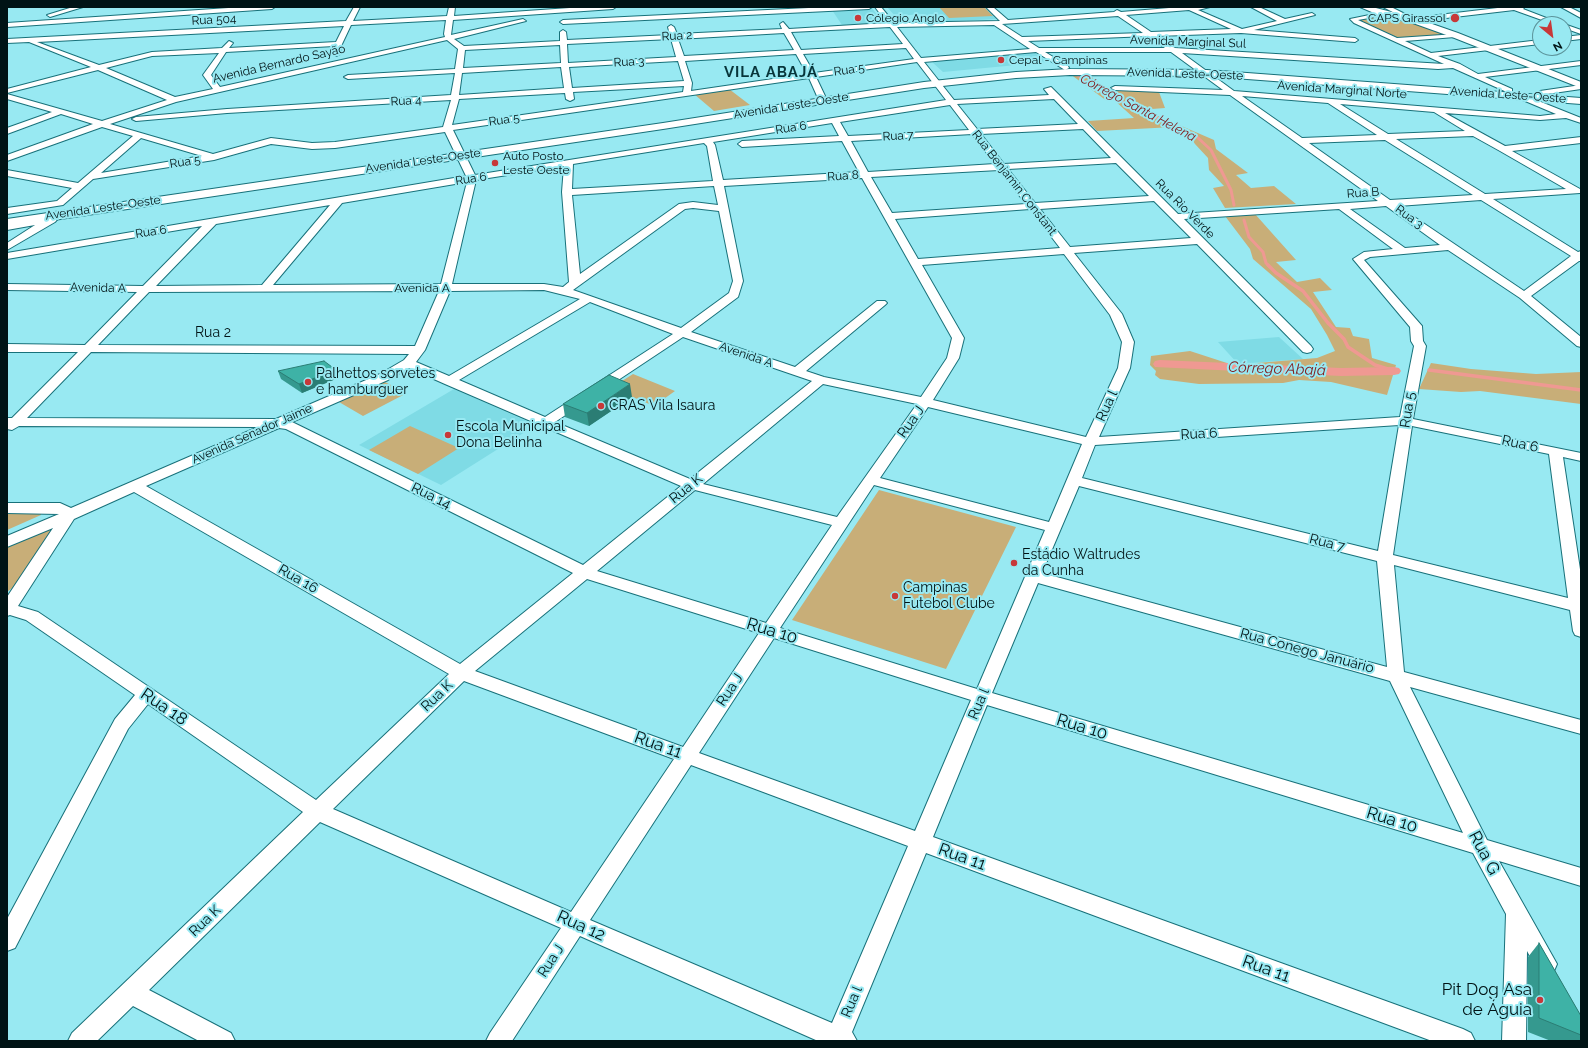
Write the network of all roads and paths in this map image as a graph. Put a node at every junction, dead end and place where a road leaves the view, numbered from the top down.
1 (80, 7) edge
2 (169, 7) edge
3 (272, 7) edge
4 (357, 7) edge
5 (452, 7) edge
6 (613, 7) edge
7 (666, 7) edge
8 (869, 7) edge
9 (878, 7) edge
10 (989, 7) edge
11 (1110, 7) edge
12 (1207, 7) edge
13 (1254, 7) edge
14 (1364, 7) edge
15 (1513, 7) edge
16 (1522, 7) edge
17 (1564, 7) edge
18 (256, 8) edge
19 (1188, 8) edge
20 (562, 9) edge
21 (775, 9) edge
22 (1385, 11) edge
23 (62, 12) junction
24 (165, 14) junction
25 (1120, 14) junction
26 (536, 15) junction
27 (1312, 15) dead end
28 (668, 16) junction
29 (1537, 16) edge
30 (1581, 16) edge
31 (450, 18) junction
32 (1412, 20) junction
33 (1283, 21) junction
34 (54, 22) junction
35 (562, 22) junction
36 (1006, 22) junction
37 (995, 23) junction
38 (16, 24) junction
39 (350, 24) junction
40 (893, 25) junction
41 (7, 26) edge
42 (240, 29) junction
43 (787, 31) junction
44 (1239, 34) junction
45 (1149, 35) junction
46 (1455, 35) junction
47 (673, 37) junction
48 (449, 38) junction
49 (1022, 39) junction
50 (28, 40) junction
51 (1356, 40) dead end
52 (1398, 40) junction
53 (7, 41) edge
54 (563, 42) junction
55 (1532, 43) edge
56 (338, 44) junction
57 (909, 46) junction
58 (462, 48) junction
59 (1490, 49) junction
60 (224, 50) junction
61 (1038, 50) junction
62 (1172, 50) junction
63 (799, 52) junction
64 (1431, 55) junction
65 (680, 59) junction
66 (919, 60) junction
67 (340, 62) junction
68 (1581, 63) edge
69 (565, 66) junction
70 (1457, 66) junction
71 (97, 67) junction
72 (1065, 68) junction
73 (1541, 69) junction
74 (1204, 71) junction
75 (458, 72) junction
76 (812, 76) junction
77 (1478, 76) junction
78 (348, 77) dead end
79 (934, 81) junction
80 (688, 83) junction
81 (1581, 86) edge
82 (1046, 87) dead end
83 (1115, 88) dead end
84 (218, 90) junction
85 (7, 91) edge
86 (569, 91) junction
87 (1509, 91) junction
88 (688, 93) junction
89 (1540, 93) junction
90 (1233, 94) junction
91 (821, 96) junction
92 (1521, 96) junction
93 (1581, 96) edge
94 (1055, 97) junction
95 (9, 98) edge
96 (455, 98) junction
97 (174, 100) junction
98 (1329, 101) junction
99 (1581, 101) edge
100 (952, 102) junction
101 (1434, 109) junction
102 (572, 110) junction
103 (60, 112) junction
104 (1566, 115) junction
105 (129, 118) junction
106 (835, 121) junction
107 (1581, 121) edge
108 (99, 124) junction
109 (1084, 126) junction
110 (111, 127) junction
111 (447, 128) junction
112 (7, 131) edge
113 (976, 133) junction
114 (1474, 133) junction
115 (138, 136) junction
116 (1387, 137) junction
117 (846, 139) junction
118 (1581, 140) edge
119 (1301, 141) junction
120 (709, 143) junction
121 (1503, 149) junction
122 (461, 152) junction
123 (214, 157) junction
124 (7, 158) edge
125 (1118, 160) junction
126 (569, 162) junction
127 (1002, 166) junction
128 (7, 173) edge
129 (866, 174) junction
130 (91, 177) junction
131 (472, 179) junction
132 (719, 183) junction
133 (79, 186) junction
134 (567, 192) junction
135 (1579, 192) edge
136 (1485, 197) junction
137 (1156, 198) junction
138 (339, 200) junction
139 (1392, 204) junction
140 (1032, 206) junction
141 (1342, 207) junction
142 (724, 209) junction
143 (7, 211) edge
144 (56, 212) junction
145 (7, 216) edge
146 (889, 216) junction
147 (1175, 217) junction
148 (212, 222) junction
149 (7, 223) edge
150 (7, 227) edge
151 (1199, 241) junction
152 (7, 247) edge
153 (1450, 247) junction
154 (1401, 250) junction
155 (1067, 251) junction
156 (7, 256) edge
157 (1580, 256) edge
158 (916, 262) junction
159 (7, 287) edge
160 (266, 287) junction
161 (571, 287) junction
162 (446, 288) junction
163 (147, 289) junction
164 (1524, 296) junction
165 (589, 298) junction
166 (881, 304) dead end
167 (682, 333) junction
168 (1581, 343) edge
169 (7, 348) edge
170 (89, 348) junction
171 (1307, 349) dead end
172 (419, 350) junction
173 (408, 363) junction
174 (1124, 368) joint
175 (797, 372) junction
176 (821, 380) junction
177 (449, 381) junction
178 (925, 402) junction
179 (1406, 421) junction
180 (546, 422) junction
181 (275, 424) junction
182 (10, 425) edge
183 (1090, 442) junction
184 (1555, 451) junction
185 (1581, 457) edge
186 (871, 480) junction
187 (1074, 480) junction
188 (691, 485) junction
189 (134, 486) junction
190 (7, 508) edge
191 (69, 514) junction
192 (841, 523) junction
193 (1054, 528) junction
194 (7, 542) edge
195 (1385, 558) junction
196 (584, 572) junction
197 (1033, 576) junction
198 (1579, 606) edge
199 (7, 608) edge
200 (770, 630) junction
201 (1581, 631) edge
202 (461, 673) junction
203 (1396, 675) junction
204 (145, 695) junction
205 (982, 697) junction
206 (1581, 727) edge
207 (687, 756) junction
208 (318, 812) junction
209 (920, 841) junction
210 (1480, 846) junction
211 (1581, 877) edge
212 (1517, 912) junction
213 (576, 924) junction
214 (7, 941) edge
215 (1555, 979) edge
216 (131, 992) junction
217 (839, 1040) edge
218 (80, 1041) edge
219 (223, 1041) edge
220 (498, 1041) edge
221 (1463, 1041) edge
222 (1514, 1041) edge

1 - 23 street
2 - 24 street
3 - 18 street
4 - 39 street
5 - 31 street
6 - 20 street
7 - 28 street
8 - 21 street
9 - 40 street, Rua Benjamin Constant
10 - 36 street
11 - 25 street, Rua 3
12 - 19 street, Rua 2
13 - 33 street
14 - 22 main road
15 - 16 street
15 - 29 street
15 - 32 street
17 - 30 street
18 - 24 street
18 - 42 street
19 - 25 street, Rua 2
19 - 44 street
20 - 26 street, Avenida Bernardo Sayão
20 - 35 street
21 - 28 street
21 - 43 street
22 - 32 main road
22 - 52 street
23 - 34 street
23 - 38 street
24 - 34 street
25 - 36 street, Rua 2
25 - 45 street, Rua 3
26 - 31 street, Rua 504
26 - 48 street, Avenida Bernardo Sayão
27 - 33 street
28 - 35 street
28 - 47 street
31 - 39 street, Rua 504
31 - 48 street
32 - 46 main road
33 - 44 street
34 - 38 street
35 - 54 street
36 - 37 street, Rua 2
37 - 40 street, Rua 2
37 - 49 street
38 - 41 street
39 - 42 street, Rua 504
39 - 56 street
40 - 43 street, Rua 2
40 - 57 street, Rua Benjamin Constant
42 - 50 street, Rua 504
42 - 60 street
43 - 47 street, Rua 2
43 - 63 street
44 - 45 street
44 - 51 street
45 - 49 street
45 - 62 street, Rua 3
46 - 52 street
46 - 59 main road
47 - 54 street, Rua 2
47 - 65 street
48 - 58 street
48 - 67 street, Avenida Bernardo Sayão
49 - 61 street
50 - 53 street, Rua 504
50 - 71 street
52 - 64 street
54 - 58 street, Rua 2
54 - 69 street
55 - 59 street
56 - 60 street
56 - 67 street
57 - 63 street, Rua 3
57 - 66 street, Rua Benjamin Constant
58 - 75 street
59 - 64 street
59 - 73 main road
60 - 71 street
60 - 84 street
61 - 62 street, Avenida Marginal Sul
61 - 66 street, Avenida Marginal Sul
61 - 72 street
62 - 70 street, Avenida Marginal Sul
62 - 74 street, Rua 3
63 - 65 street, Rua 3
63 - 76 street
64 - 70 street
65 - 69 street, Rua 3
65 - 80 street
66 - 76 street, Rua 5
66 - 79 street, Rua Benjamin Constant
67 - 84 street, Avenida Bernardo Sayão
68 - 73 street
69 - 75 street, Rua 3
69 - 86 street
70 - 77 street
71 - 85 street
71 - 97 street
72 - 74 main road, Avenida Leste-Oeste
72 - 79 main road, Avenida Leste-Oeste
73 - 77 street
73 - 81 main road
74 - 79 main road, Avenida Leste-Oeste
74 - 87 main road, Avenida Leste-Oeste
74 - 90 street, Rua 3
74 - 92 main road, Avenida Leste-Oeste
75 - 78 street, Rua 3
75 - 96 street
76 - 88 street, Rua 5
76 - 91 street
77 - 87 street
79 - 91 main road, Avenida Leste-Oeste
79 - 100 street, Rua Benjamin Constant
79 - 122 main road, Avenida Leste-Oeste
80 - 86 street, Rua 4
80 - 88 street
81 - 89 street
82 - 94 street, Rua Rio Verde
83 - 90 street, Avenida Marginal Norte
84 - 97 street, Avenida Bernardo Sayão
86 - 96 street, Rua 4
86 - 102 street
87 - 89 main road, Avenida Leste-Oeste
88 - 102 street, Rua 5
89 - 93 main road, Avenida Leste-Oeste
90 - 98 street, Avenida Marginal Norte
90 - 119 street, Rua 3
91 - 122 main road, Avenida Leste-Oeste
92 - 99 main road, Avenida Leste-Oeste
92 - 104 street
94 - 100 street, Rua 6
94 - 109 street, Rua Rio Verde
95 - 103 street
96 - 105 street, Rua 4
96 - 111 street
97 - 105 street, Avenida Bernardo Sayão
98 - 101 street, Avenida Marginal Norte
98 - 116 street
100 - 106 street, Rua 6
100 - 113 street, Rua Benjamin Constant
101 - 104 street, Avenida Marginal Norte
101 - 114 street
102 - 111 street, Rua 5
103 - 108 street
103 - 112 street
104 - 107 street
105 - 108 street, Avenida Bernardo Sayão
105 - 110 street
106 - 117 street
106 - 120 street, Rua 6
108 - 110 street
108 - 124 street, Avenida Bernardo Sayão
109 - 113 street, Rua 7
109 - 125 street, Rua Rio Verde
110 - 115 street
111 - 122 street
111 - 123 street, Rua 5
113 - 117 street, Rua 7
113 - 127 street, Rua Benjamin Constant
114 - 116 street
114 - 121 street
115 - 123 street
115 - 130 street
116 - 119 street
116 - 136 street
117 - 120 street, Rua 7
117 - 129 street
118 - 121 street
119 - 139 street, Rua 3
120 - 126 street, Rua 6
120 - 132 street
121 - 135 street
122 - 131 street
122 - 144 main road, Avenida Leste-Oeste
123 - 130 street, Rua 5
125 - 127 street, Rua 8
125 - 137 street, Rua Rio Verde
126 - 131 street, Rua 6
126 - 134 street
127 - 129 street, Rua 8
127 - 140 street, Rua Benjamin Constant
128 - 133 street
129 - 132 street, Rua 8
129 - 146 street
130 - 133 street
131 - 138 street, Rua 6
131 - 162 street, Avenida Senador Jaime
132 - 134 street, Rua 8
132 - 142 street
133 - 144 street
134 - 161 street
135 - 136 street, Rua B
136 - 139 street, Rua B
136 - 157 street
137 - 140 street
137 - 147 street, Rua Rio Verde
138 - 148 street, Rua 6
138 - 160 street
139 - 141 street, Rua B
139 - 153 street, Rua 3
140 - 146 street
140 - 155 street, Rua Benjamin Constant
141 - 147 street, Rua B
141 - 154 street
142 - 161 street
142 - 167 street
143 - 144 street, Avenida Leste-Oeste
144 - 145 main road, Avenida Leste-Oeste
144 - 149 main road, Avenida Leste-Oeste
144 - 150 street
144 - 152 street
146 - 158 street
147 - 151 street, Rua Rio Verde
148 - 156 street, Rua 6
148 - 163 street
151 - 155 street
151 - 171 street, Rua Rio Verde
153 - 154 street, Rua 5
153 - 164 street, Rua 3
154 - 179 street, Rua 5
155 - 158 street
155 - 174 street, Rua Benjamin Constant
157 - 164 street
158 - 178 street, Rua J
159 - 163 street, Avenida A
160 - 162 street, Avenida A
160 - 163 street, Avenida A
161 - 162 street, Avenida A
161 - 165 street, Avenida A
162 - 172 street, Avenida Senador Jaime
163 - 170 street
164 - 168 street, Rua 3
165 - 167 street, Avenida A
165 - 177 street
166 - 175 street
167 - 175 street, Avenida A
167 - 180 street
169 - 170 street, Rua 2
170 - 172 street, Rua 2
170 - 182 street
172 - 173 street, Avenida Senador Jaime
173 - 177 street
173 - 181 street, Avenida Senador Jaime
174 - 183 street, Rua l
175 - 176 street, Avenida A
176 - 178 street, Rua 6
176 - 188 street, Rua K
177 - 180 street
178 - 183 street, Rua 6
178 - 186 street, Rua J
179 - 183 street, Rua 6
179 - 184 street, Rua 6
179 - 195 street, Rua 5
180 - 188 street
181 - 182 street
181 - 189 street, Avenida Senador Jaime
181 - 196 street, Rua 14
183 - 187 street, Rua l
184 - 185 street, Rua 6
184 - 198 street
186 - 192 street, Rua J
186 - 193 street
187 - 193 street, Rua l
187 - 195 street, Rua 7
188 - 192 street
188 - 196 street, Rua K
189 - 191 street, Avenida Senador Jaime
189 - 202 street, Rua 16
190 - 191 street
191 - 194 street, Avenida Senador Jaime
191 - 199 street
192 - 200 street, Rua J
193 - 197 street, Rua l
195 - 198 street, Rua 7
195 - 203 street, Rua 5
196 - 200 street, Rua 10
196 - 202 street, Rua K
197 - 203 street, Rua Conego Januário
197 - 205 street, Rua l
198 - 201 street
199 - 204 street, Rua 18
200 - 205 street, Rua 10
200 - 207 street, Rua J
202 - 207 street, Rua 11
202 - 208 street, Rua K
203 - 206 street, Rua Conego Januário
203 - 210 street, Rua G
204 - 208 street, Rua 18
204 - 214 street
205 - 209 street, Rua l
205 - 210 street, Rua 10
207 - 209 street, Rua 11
207 - 213 street, Rua J
208 - 213 street, Rua 12
208 - 216 street, Rua K
209 - 217 street, Rua l
209 - 221 street, Rua 11
210 - 211 street, Rua 10
210 - 212 street, Rua G
212 - 215 street, Rua G
212 - 222 street
213 - 217 street, Rua 12
213 - 220 street, Rua J
216 - 218 street, Rua K
216 - 219 street

